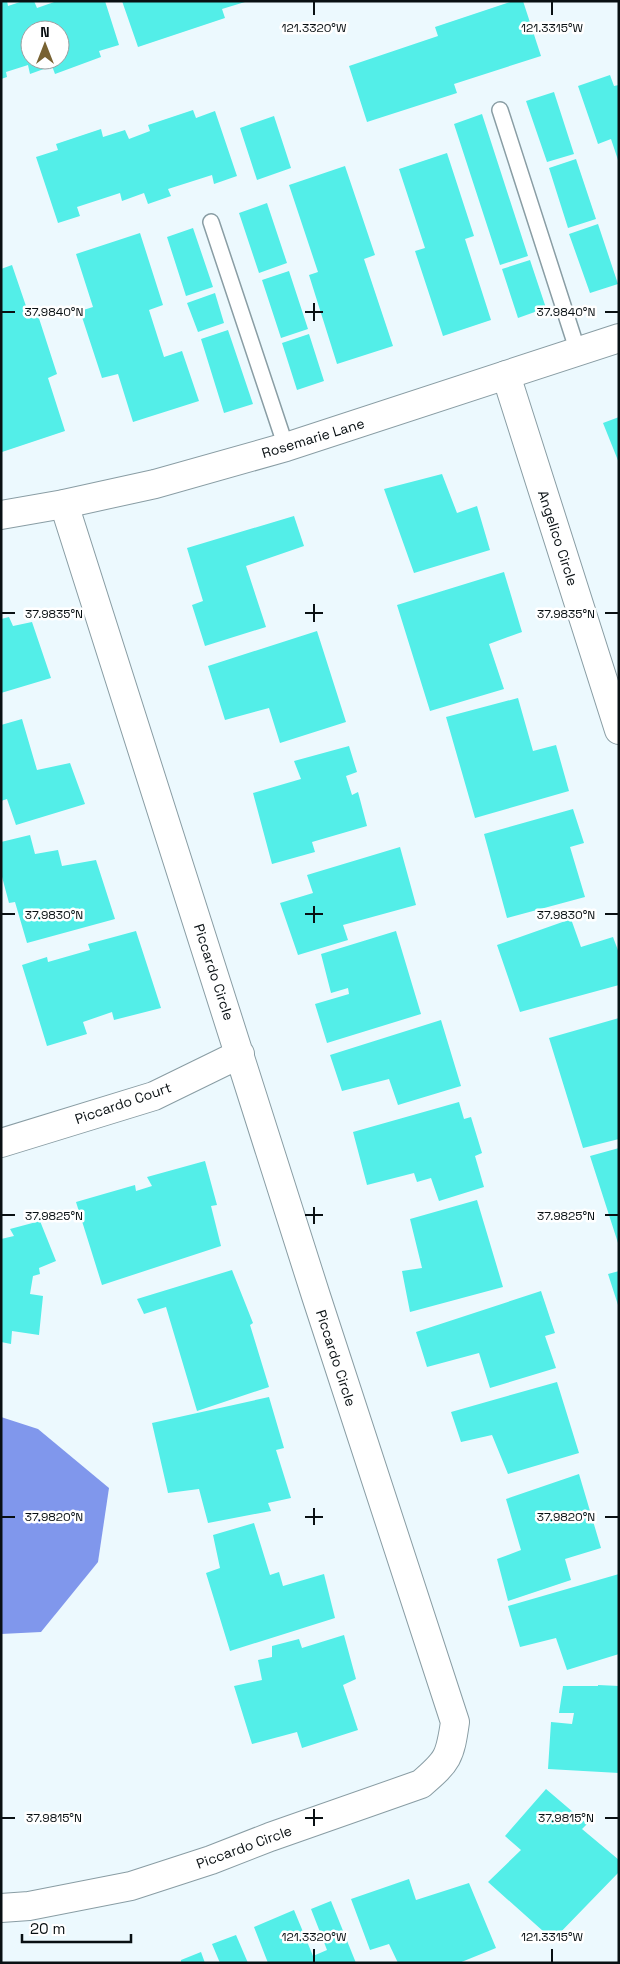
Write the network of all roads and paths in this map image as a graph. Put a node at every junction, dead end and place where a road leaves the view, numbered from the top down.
1 (500, 110) dead end
2 (210, 222) dead end
3 (619, 338) edge
4 (578, 352) junction
5 (506, 375) junction
6 (286, 447) junction
7 (64, 504) junction
8 (1, 514) edge
9 (619, 730) edge
10 (240, 1054) junction
11 (1, 1143) edge
12 (1, 1908) edge

1 - 4 lane
2 - 6 lane
3 - 4 street, Rosemarie Lane
4 - 5 street, Rosemarie Lane
5 - 6 street, Rosemarie Lane
5 - 9 street, Angelico Circle
6 - 7 street, Rosemarie Lane
7 - 8 street, Rosemarie Lane
7 - 10 street, Piccardo Circle
10 - 11 street, Piccardo Court
10 - 12 street, Piccardo Circle

